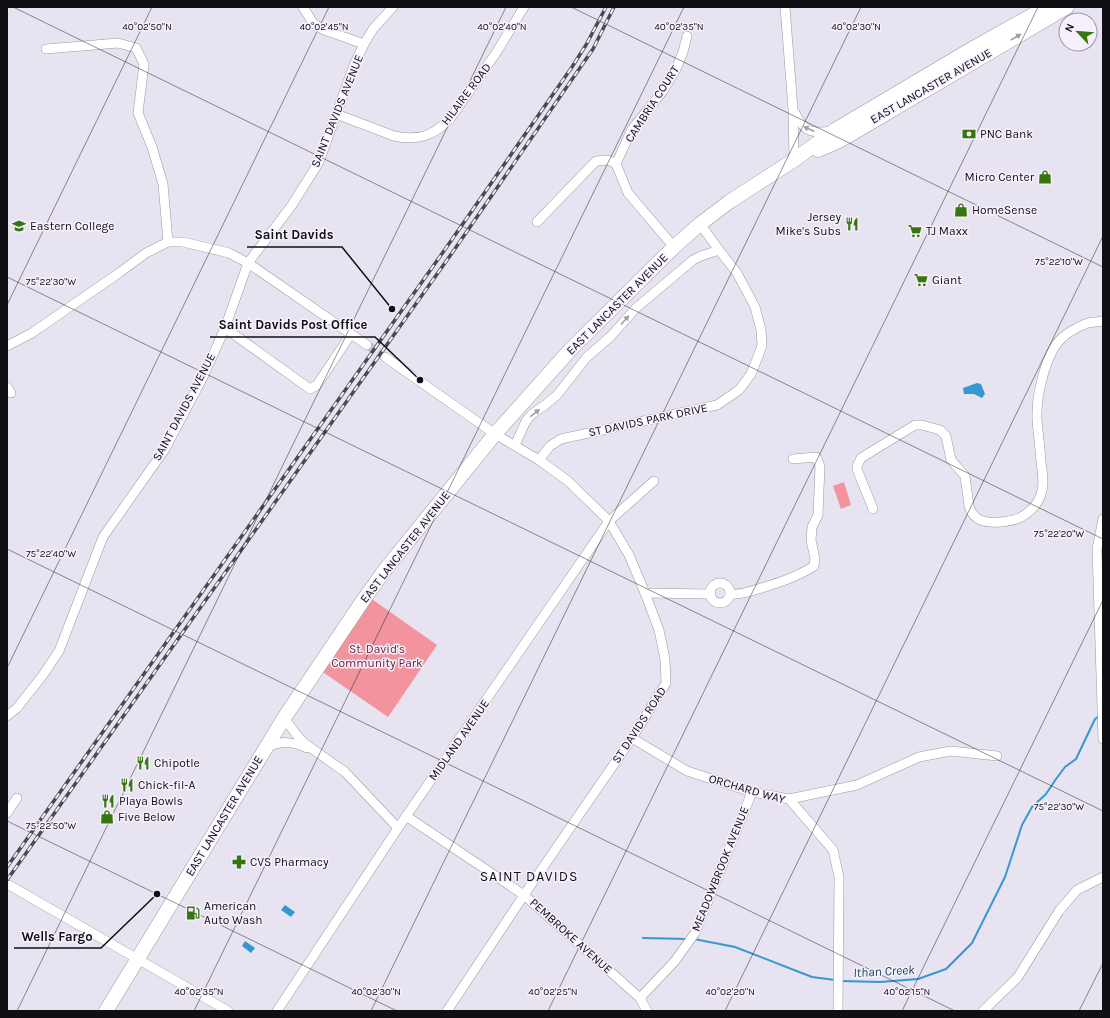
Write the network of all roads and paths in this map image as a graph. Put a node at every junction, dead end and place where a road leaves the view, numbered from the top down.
1 (303, 7) edge
2 (393, 7) edge
3 (524, 7) edge
4 (785, 7) edge
5 (1047, 7) edge
6 (1066, 7) edge
7 (687, 36) dead end
8 (364, 44) junction
9 (46, 49) dead end
10 (793, 110) junction
11 (336, 114) junction
12 (835, 130) junction
13 (794, 160) junction
14 (616, 164) junction
15 (537, 222) dead end
16 (700, 224) junction
17 (168, 242) junction
18 (674, 247) junction
19 (719, 250) junction
20 (248, 262) junction
21 (1103, 321) edge
22 (225, 328) junction
23 (351, 334) junction
24 (367, 345) tunnel mouth
25 (7, 346) edge
26 (385, 357) tunnel mouth
27 (495, 434) junction
28 (515, 445) junction
29 (793, 459) dead end
30 (539, 460) junction
31 (654, 482) dead end
32 (873, 509) dead end
33 (1103, 519) edge
34 (609, 521) junction
35 (645, 593) junction
36 (711, 594) junction
37 (730, 594) junction
38 (1102, 684) edge
39 (7, 716) edge
40 (1102, 717) edge
41 (284, 718) junction
42 (632, 738) junction
43 (1103, 739) edge
44 (266, 747) junction
45 (316, 752) junction
46 (997, 756) dead end
47 (752, 792) junction
48 (17, 798) dead end
49 (789, 799) junction
50 (7, 812) edge
51 (406, 816) junction
52 (398, 828) junction
53 (1103, 877) edge
54 (9, 885) dead end
55 (524, 895) junction
56 (137, 959) junction
57 (640, 998) junction
58 (106, 1011) edge
59 (228, 1011) edge
60 (277, 1011) edge
61 (447, 1011) edge
62 (647, 1011) edge
63 (838, 1011) edge
64 (983, 1011) edge

1 - 8 street
2 - 8 street, SAINT DAVIDS AVENUE
3 - 11 street, HILAIRE ROAD
4 - 10 street
5 - 12 highway, EAST LANCASTER AVENUE
13 -> 6 highway, EAST LANCASTER AVENUE
7 - 14 street, CAMBRIA COURT
8 - 11 street, SAINT DAVIDS AVENUE
9 - 17 street
12 -> 10 street
10 - 13 street
11 - 20 street, SAINT DAVIDS AVENUE
12 - 13 highway, EAST LANCASTER AVENUE
13 - 16 highway, EAST LANCASTER AVENUE
14 - 15 street
14 - 18 street
16 - 18 highway, EAST LANCASTER AVENUE
16 - 19 street, ST DAVIDS PARK DRIVE
17 - 20 street
17 - 25 street
18 - 27 highway, EAST LANCASTER AVENUE
28 -> 19 street
19 - 30 street, ST DAVIDS PARK DRIVE
20 - 22 street, SAINT DAVIDS AVENUE
20 - 23 street
21 - 32 street
22 - 23 street
22 - 39 street, SAINT DAVIDS AVENUE
23 - 24 street
26 - 27 street, ST DAVIDS ROAD
27 - 28 street, ST DAVIDS ROAD
27 - 41 highway, EAST LANCASTER AVENUE
28 - 30 street, ST DAVIDS ROAD
29 - 37 street
30 - 34 street, ST DAVIDS ROAD
31 - 34 street, MIDLAND AVENUE
33 - 38 street
34 - 35 street, ST DAVIDS ROAD
34 - 51 street, MIDLAND AVENUE
35 - 36 street
35 - 42 street, ST DAVIDS ROAD
36 - 37 street
36 - 37 street
38 - 40 street
40 - 43 street
41 - 44 highway, EAST LANCASTER AVENUE
41 - 45 street
42 - 47 street, ORCHARD WAY
42 - 55 street, ST DAVIDS ROAD
44 - 45 street
44 - 56 highway, EAST LANCASTER AVENUE
45 - 52 street
46 - 49 street
47 - 49 street, ORCHARD WAY
47 - 57 street, MEADOWBROOK AVENUE
48 - 50 street
49 - 63 street, ORCHARD WAY
51 - 52 street, MIDLAND AVENUE
51 - 55 street, PEMBROKE AVENUE
52 - 60 street, MIDLAND AVENUE
53 - 64 street
54 - 56 street
55 - 57 street, PEMBROKE AVENUE
55 - 61 street, ST DAVIDS ROAD
56 - 58 highway, EAST LANCASTER AVENUE
56 - 59 street
57 - 62 street, PEMBROKE AVENUE

